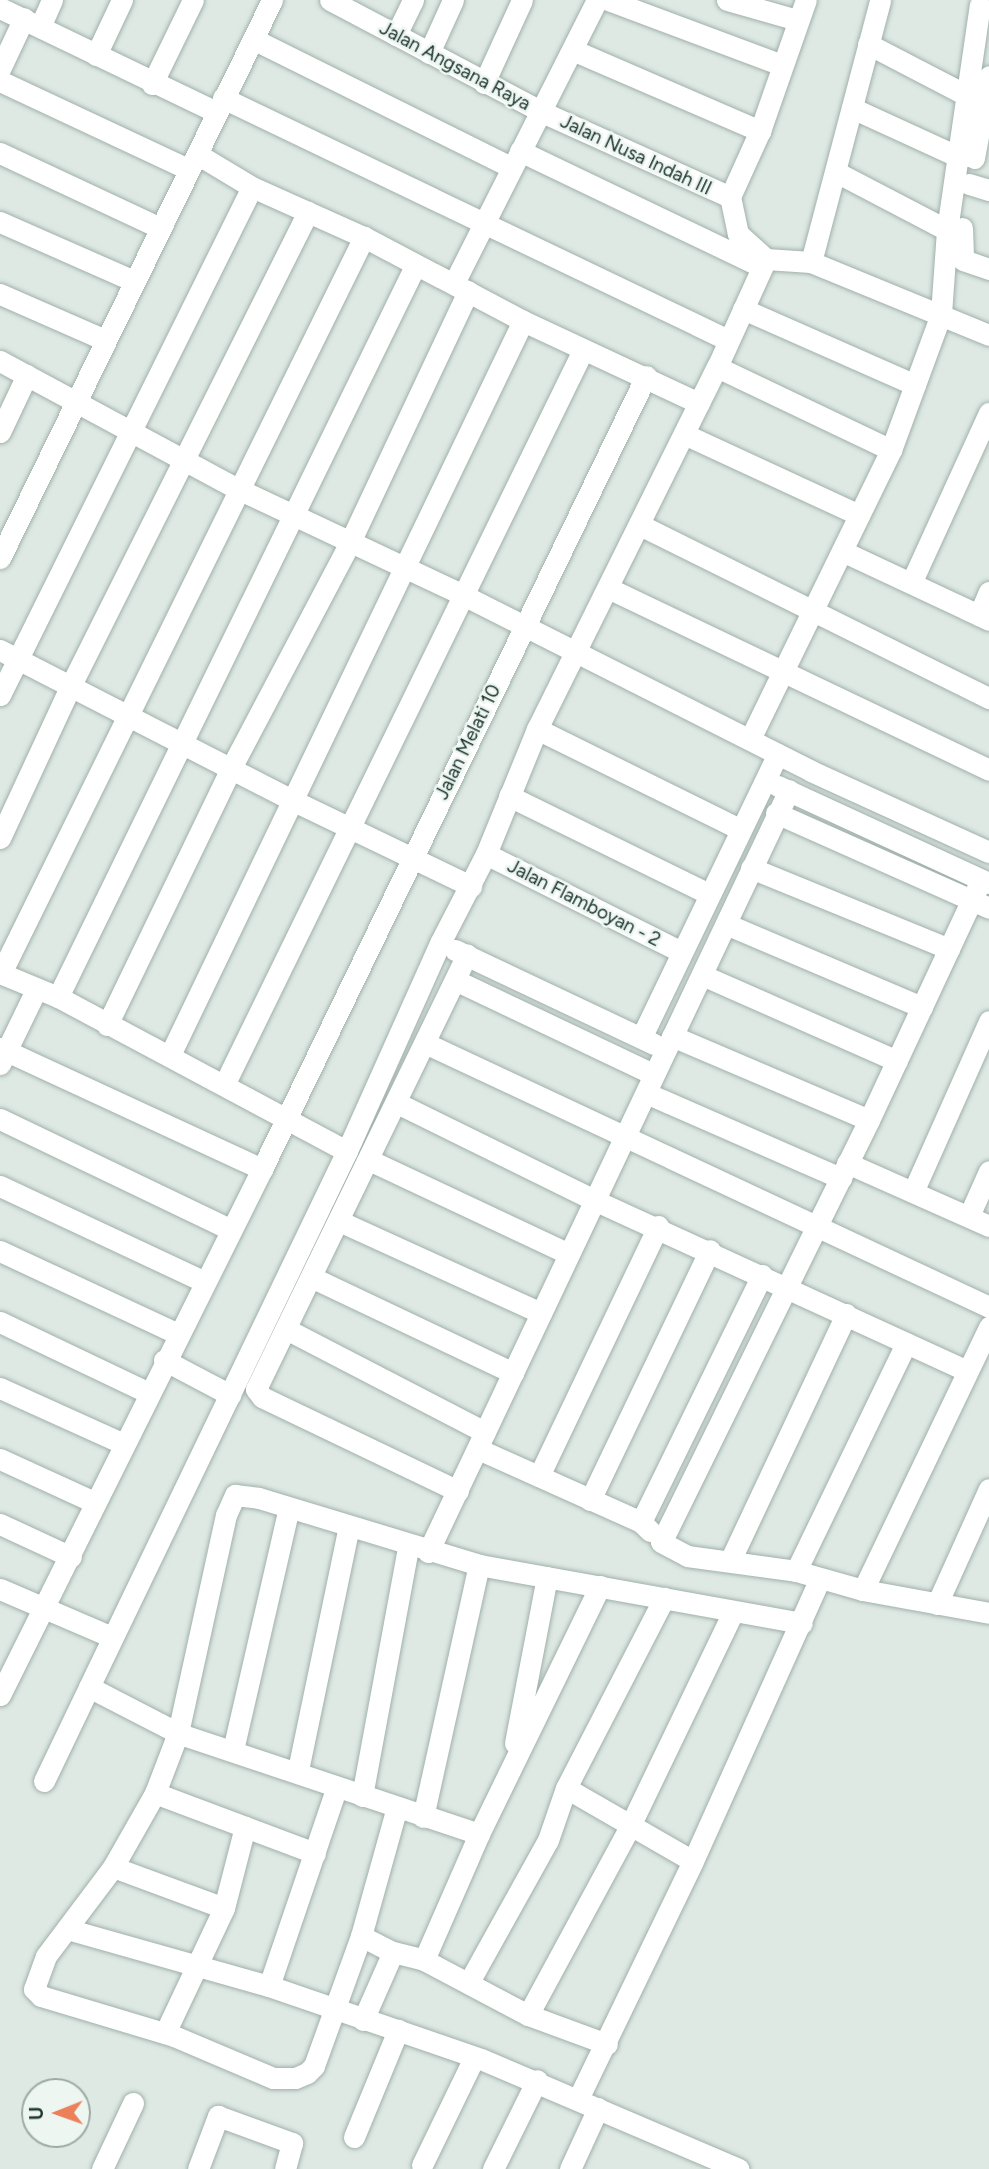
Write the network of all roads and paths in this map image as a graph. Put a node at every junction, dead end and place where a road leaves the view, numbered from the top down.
1 (52, 0) edge
2 (122, 0) edge
3 (193, 0) edge
4 (272, 0) edge
5 (413, 0) edge
6 (453, 0) edge
7 (522, 0) edge
8 (597, 0) edge
9 (608, 0) edge
10 (727, 0) edge
11 (880, 0) edge
12 (338, 1) edge
13 (977, 4) edge
14 (0, 8) edge
15 (801, 10) edge
16 (32, 22) junction
17 (396, 35) junction
18 (253, 39) junction
19 (868, 44) junction
20 (575, 51) junction
21 (429, 53) junction
22 (96, 55) junction
23 (782, 65) junction
24 (1, 69) edge
25 (989, 76) edge
26 (484, 83) junction
27 (152, 85) junction
28 (980, 102) edge
29 (220, 105) junction
30 (852, 108) junction
31 (542, 112) junction
32 (760, 131) junction
33 (0, 153) edge
34 (516, 159) junction
35 (961, 159) junction
36 (192, 162) junction
37 (836, 172) junction
38 (252, 187) junction
39 (979, 187) edge
40 (730, 197) junction
41 (308, 212) junction
42 (0, 222) edge
43 (482, 223) junction
44 (160, 228) junction
45 (947, 230) junction
46 (364, 237) junction
47 (811, 262) junction
48 (764, 263) junction
49 (415, 266) junction
50 (989, 269) edge
51 (134, 281) junction
52 (461, 287) junction
53 (0, 294) edge
54 (743, 309) junction
55 (941, 314) junction
56 (523, 321) junction
57 (989, 335) edge
58 (105, 340) junction
59 (728, 340) junction
60 (583, 350) junction
61 (0, 361) edge
62 (717, 367) junction
63 (27, 375) junction
64 (646, 376) junction
65 (915, 385) junction
66 (75, 400) junction
67 (699, 403) junction
68 (989, 412) edge
69 (0, 432) edge
70 (131, 433) junction
71 (684, 434) junction
72 (891, 450) junction
73 (184, 460) junction
74 (238, 489) junction
75 (295, 514) junction
76 (859, 515) junction
77 (640, 525) junction
78 (351, 540) junction
79 (842, 551) junction
80 (0, 558) edge
81 (404, 567) junction
82 (912, 582) junction
83 (608, 588) junction
84 (989, 592) edge
85 (465, 596) junction
86 (811, 612) junction
87 (984, 617) edge
88 (524, 625) junction
89 (9, 654) edge
90 (575, 654) junction
91 (783, 672) junction
92 (72, 683) junction
93 (0, 695) edge
94 (989, 698) edge
95 (130, 716) junction
96 (537, 729) junction
97 (751, 737) junction
98 (185, 743) junction
99 (778, 754) junction
100 (231, 768) junction
101 (989, 770) edge
102 (764, 780) junction
103 (834, 781) junction
104 (789, 790) junction
105 (509, 796) junction
106 (292, 800) junction
107 (822, 806) junction
108 (776, 813) junction
109 (352, 827) junction
110 (739, 829) junction
111 (0, 838) edge
112 (989, 852) edge
113 (486, 854) junction
114 (412, 858) junction
115 (751, 868) junction
116 (985, 882) edge
117 (471, 886) junction
118 (709, 894) junction
119 (980, 905) edge
120 (726, 924) junction
121 (440, 943) junction
122 (949, 949) junction
123 (682, 952) junction
124 (467, 955) junction
125 (0, 973) edge
126 (702, 975) junction
127 (456, 979) junction
128 (36, 990) junction
129 (58, 997) junction
130 (922, 1007) junction
131 (989, 1021) edge
132 (107, 1025) junction
133 (642, 1037) junction
134 (425, 1043) junction
135 (668, 1044) junction
136 (2, 1054) edge
137 (170, 1055) junction
138 (897, 1061) junction
139 (225, 1083) junction
140 (650, 1084) junction
141 (397, 1103) junction
142 (288, 1115) junction
143 (0, 1119) edge
144 (869, 1120) junction
145 (623, 1139) junction
146 (348, 1151) junction
147 (369, 1160) junction
148 (262, 1169) junction
149 (844, 1171) junction
150 (989, 1171) edge
151 (0, 1186) edge
152 (912, 1192) junction
153 (594, 1199) junction
154 (969, 1216) junction
155 (338, 1221) junction
156 (817, 1225) junction
157 (658, 1226) junction
158 (989, 1226) edge
159 (230, 1228) junction
160 (710, 1250) junction
161 (0, 1251) edge
162 (569, 1254) junction
163 (762, 1275) junction
164 (311, 1278) junction
165 (203, 1281) junction
166 (788, 1286) junction
167 (989, 1307) edge
168 (541, 1313) junction
169 (846, 1314) junction
170 (0, 1322) edge
171 (989, 1327) edge
172 (286, 1329) junction
173 (178, 1334) junction
174 (906, 1343) junction
175 (164, 1360) junction
176 (967, 1371) junction
177 (513, 1373) junction
178 (0, 1388) edge
179 (149, 1393) junction
180 (230, 1395) junction
181 (482, 1441) junction
182 (124, 1444) junction
183 (0, 1459) edge
184 (539, 1476) junction
185 (989, 1489) edge
186 (458, 1491) junction
187 (590, 1500) junction
188 (94, 1503) junction
189 (289, 1508) junction
190 (641, 1522) junction
191 (0, 1524) edge
192 (349, 1526) junction
193 (662, 1542) junction
194 (418, 1550) junction
195 (71, 1557) junction
196 (730, 1561) junction
197 (479, 1565) junction
198 (796, 1571) junction
199 (547, 1577) junction
200 (821, 1579) junction
201 (600, 1586) junction
202 (0, 1589) edge
203 (863, 1590) junction
204 (664, 1598) junction
205 (937, 1604) junction
206 (43, 1609) junction
207 (733, 1612) junction
208 (989, 1613) edge
209 (802, 1623) junction
210 (111, 1637) junction
211 (9, 1652) edge
212 (89, 1687) junction
213 (0, 1695) edge
214 (178, 1733) junction
215 (233, 1750) junction
216 (298, 1770) junction
217 (510, 1772) junction
218 (44, 1781) dead end
219 (566, 1788) junction
220 (336, 1789) junction
221 (155, 1793) junction
222 (362, 1796) junction
223 (397, 1807) junction
224 (423, 1817) junction
225 (630, 1826) junction
226 (245, 1827) junction
227 (479, 1834) junction
228 (315, 1853) junction
229 (694, 1861) junction
230 (113, 1867) junction
231 (223, 1908) junction
232 (67, 1928) junction
233 (360, 1936) junction
234 (393, 1952) junction
235 (424, 1960) junction
236 (194, 1966) junction
237 (469, 1982) junction
238 (269, 1986) junction
239 (332, 2010) junction
240 (528, 2015) junction
241 (363, 2020) junction
242 (398, 2030) junction
243 (165, 2033) junction
244 (607, 2044) junction
245 (474, 2057) junction
246 (537, 2080) junction
247 (133, 2103) dead end
248 (588, 2104) junction
249 (354, 2137) dead end
250 (422, 2165) dead end
251 (102, 2169) edge
252 (198, 2169) edge
253 (285, 2169) edge
254 (493, 2169) edge
255 (570, 2169) edge
256 (739, 2169) edge

1 - 16 street
2 - 22 street
3 - 27 street
4 - 18 street
5 - 17 street
6 - 21 street
7 - 26 street
8 - 20 street
9 - 23 street
10 - 15 street
11 - 19 street
12 - 17 street, Jalan Angsana Raya
13 - 28 street
14 - 16 street
15 - 23 street
16 - 22 street
16 - 24 street
17 - 21 street, Jalan Angsana Raya
18 - 29 street
18 - 34 street
19 - 28 street
19 - 30 street
20 - 31 street
20 - 32 street
21 - 26 street, Jalan Angsana Raya
22 - 27 street
23 - 32 street
24 - 36 street
25 - 28 street
26 - 31 street, Jalan Angsana Raya
27 - 29 street
28 - 35 street
28 - 39 street
29 - 36 street
29 - 43 street
30 - 35 street
30 - 37 street
31 - 34 street
31 - 40 street, Jalan Nusa Indah III
32 - 40 street
33 - 44 street
34 - 43 street
34 - 48 street
35 - 45 street
36 - 38 street
36 - 44 street
37 - 45 street
37 - 47 street
38 - 41 street
38 - 70 street
39 - 50 street
40 - 48 street
41 - 46 street
41 - 73 street
42 - 51 street
43 - 52 street
43 - 59 street
44 - 51 street
45 - 55 street
46 - 49 street
46 - 74 street
47 - 48 street
47 - 55 street
48 - 54 street
49 - 52 street
49 - 75 street
51 - 58 street
52 - 56 street
52 - 78 street
53 - 58 street
54 - 59 street
54 - 65 street
55 - 57 street
55 - 65 street
56 - 60 street
56 - 81 street
58 - 66 street
59 - 62 street
60 - 64 street
60 - 85 street
61 - 63 street
62 - 67 street
62 - 72 street
63 - 66 street
63 - 69 street
64 - 67 street
64 - 88 street, Jalan Melati 10
65 - 72 street
66 - 70 street
66 - 80 street
67 - 71 street
68 - 82 street
70 - 73 street
70 - 89 street
71 - 76 street
71 - 77 street
72 - 76 street
73 - 74 street
73 - 92 street
74 - 75 street
74 - 95 street
75 - 78 street
75 - 98 street
76 - 79 street
77 - 83 street
77 - 86 street
78 - 81 street
78 - 100 street
79 - 82 street
79 - 86 street
81 - 85 street
81 - 106 street
82 - 87 street
83 - 90 street
83 - 91 street
84 - 87 street
85 - 88 street
85 - 109 street
86 - 91 street
86 - 94 street
88 - 90 street
88 - 114 street, Jalan Melati 10
89 - 92 street
89 - 93 street
90 - 96 street
90 - 97 street
91 - 97 street
91 - 101 street
92 - 95 street
92 - 111 street
95 - 98 street
95 - 125 street
96 - 105 street
96 - 110 street
97 - 99 street
98 - 100 street
98 - 129 street
99 - 102 street
99 - 103 street
100 - 106 street
100 - 132 street
102 - 104 street
102 - 110 street
103 - 107 street
103 - 112 street
104 - 107 street
104 - 108 street
105 - 113 street
105 - 118 street
106 - 109 street
106 - 137 street
107 - 116 street
108 - 115 street
108 - 119 street
109 - 114 street
109 - 139 street
110 - 118 street
113 - 117 street
113 - 123 street, Jalan Flamboyan - 2
114 - 117 street
114 - 142 street, Jalan Melati 10
115 - 120 street
115 - 122 street
116 - 119 street
117 - 121 street
118 - 123 street
119 - 122 street
120 - 126 street
120 - 130 street
121 - 124 street
121 - 146 street
122 - 130 street
123 - 133 street
124 - 127 street
124 - 133 street
125 - 128 street
126 - 135 street
126 - 138 street
127 - 134 street
127 - 140 street
128 - 129 street
128 - 136 street
129 - 132 street
130 - 138 street
131 - 152 street
132 - 137 street
133 - 135 street
134 - 141 street
134 - 145 street
135 - 140 street
135 - 144 street
136 - 148 street
137 - 139 street
138 - 144 street
139 - 142 street
140 - 145 street
140 - 149 street
141 - 147 street
141 - 153 street
142 - 146 street
142 - 148 street, Jalan Melati 10
143 - 159 street
144 - 149 street
145 - 153 street
145 - 156 street
146 - 180 street
147 - 155 street
147 - 162 street
148 - 159 street, Jalan Melati 10
149 - 152 street
149 - 156 street
150 - 154 street
151 - 165 street
152 - 154 street
153 - 157 street
153 - 162 street
154 - 158 street
155 - 164 street
155 - 168 street
156 - 166 street
156 - 167 street
157 - 160 street
157 - 184 street
159 - 165 street, Jalan Melati 10
160 - 163 street
160 - 187 street
161 - 173 street
162 - 168 street
163 - 166 street
163 - 190 street
164 - 172 street
164 - 177 street
165 - 173 street, Jalan Melati 10
166 - 169 street
166 - 193 street
168 - 177 street
169 - 174 street
169 - 196 street
170 - 179 street
171 - 176 street
172 - 181 street
172 - 186 street
173 - 175 street, Jalan Melati 10
174 - 176 street
174 - 198 street
175 - 179 street, Jalan Melati 10
175 - 180 street
176 - 203 street
177 - 181 street
178 - 182 street
179 - 182 street, Jalan Melati 10
180 - 210 street
181 - 184 street
181 - 186 street
182 - 188 street, Jalan Melati 10
183 - 188 street
184 - 187 street
185 - 205 street
186 - 194 street
187 - 190 street
188 - 195 street, Jalan Melati 10
189 - 192 street
189 - 214 street
189 - 215 street
190 - 193 street
191 - 195 street
192 - 194 street
192 - 216 street
193 - 196 street
194 - 197 street
194 - 222 street
195 - 206 street, Jalan Melati 10
196 - 198 street
197 - 199 street
197 - 224 street
198 - 200 street
199 - 201 street
199 - 217 street
200 - 203 street
200 - 209 street
201 - 204 street
201 - 217 street
202 - 206 street
203 - 205 street
204 - 207 street
204 - 219 street
205 - 208 street
206 - 210 street
206 - 211 street, Jalan Melati 10
207 - 209 street
207 - 225 street
209 - 229 street
210 - 212 street
211 - 213 street, Jalan Melati 10
212 - 214 street
212 - 218 street
214 - 215 street
214 - 221 street
215 - 216 street
216 - 220 street
217 - 227 street
219 - 225 street
219 - 237 street
220 - 222 street
220 - 228 street
221 - 226 street
221 - 230 street
222 - 223 street
223 - 224 street
223 - 233 street
224 - 227 street
225 - 229 street
225 - 240 street
226 - 228 street
226 - 231 street
227 - 235 street
228 - 238 street
229 - 244 street
230 - 231 street
230 - 232 street
231 - 236 street
232 - 236 street
232 - 243 street
233 - 234 street
233 - 239 street
234 - 235 street
234 - 241 street
235 - 237 street
236 - 238 street
236 - 243 street
237 - 240 street
238 - 239 street
239 - 241 street
239 - 243 street
240 - 244 street
241 - 242 street
242 - 245 street
242 - 249 street
244 - 248 street
245 - 246 street
245 - 250 street
246 - 248 street
246 - 254 street
247 - 251 street
248 - 255 street
248 - 256 street
252 - 253 street

